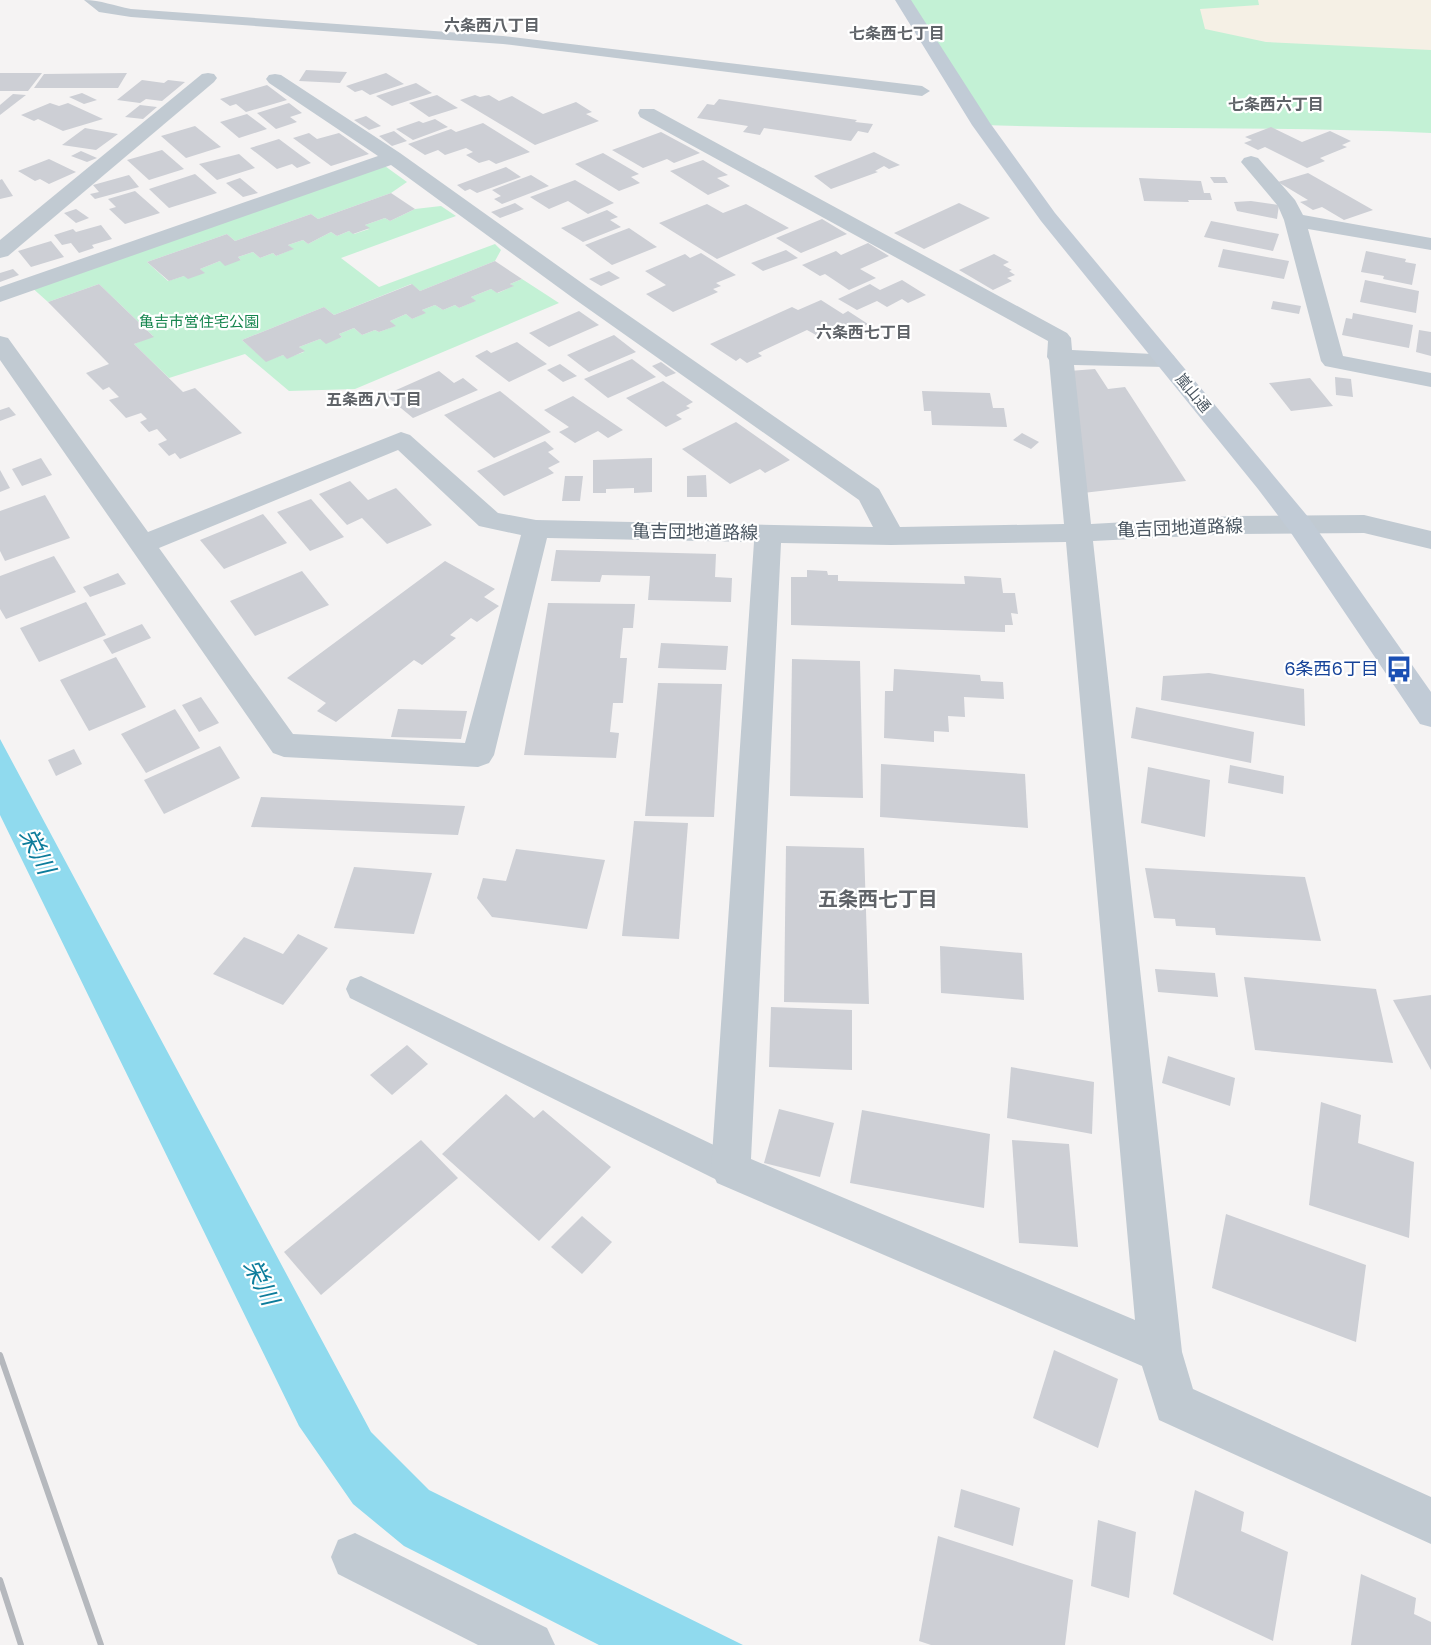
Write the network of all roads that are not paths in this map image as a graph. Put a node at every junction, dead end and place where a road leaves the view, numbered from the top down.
1 (91, 0) edge
2 (903, 0) edge
3 (208, 78) dead end
4 (274, 79) dead end
5 (922, 91) dead end
6 (647, 113) dead end
7 (393, 157) junction
8 (1251, 162) dead end
9 (1295, 220) junction
10 (1431, 244) edge
11 (0, 251) edge
12 (0, 295) edge
13 (2, 349) edge
14 (1059, 357) junction
15 (1165, 360) junction
16 (1431, 380) edge
17 (1299, 524) junction
18 (536, 529) junction
19 (1077, 532) junction
20 (768, 534) junction
21 (891, 536) junction
22 (1431, 540) edge
23 (141, 545) junction
24 (1431, 716) edge
25 (361, 989) dead end
26 (731, 1170) junction
27 (1160, 1352) junction
28 (1431, 1521) edge
29 (355, 1557) dead end
30 (530, 1645) edge

1 - 5 lane
2 - 15 street, 嵐山通
3 - 11 street
4 - 7 street
6 - 14 street
7 - 12 street
7 - 21 street
8 - 9 street
9 - 10 street
9 - 16 street
13 - 23 street
14 - 15 street
14 - 19 street
15 - 17 street, 嵐山通
17 - 19 street, 亀吉団地道路線
17 - 22 street, 亀吉団地道路線
17 - 24 street, 嵐山通
18 - 20 street, 亀吉団地道路線
18 - 23 street, 亀吉団地道路線
18 - 23 street
19 - 21 street, 亀吉団地道路線
19 - 27 street
20 - 21 street, 亀吉団地道路線
20 - 26 street
25 - 26 lane
26 - 27 street
27 - 28 street
29 - 30 street

